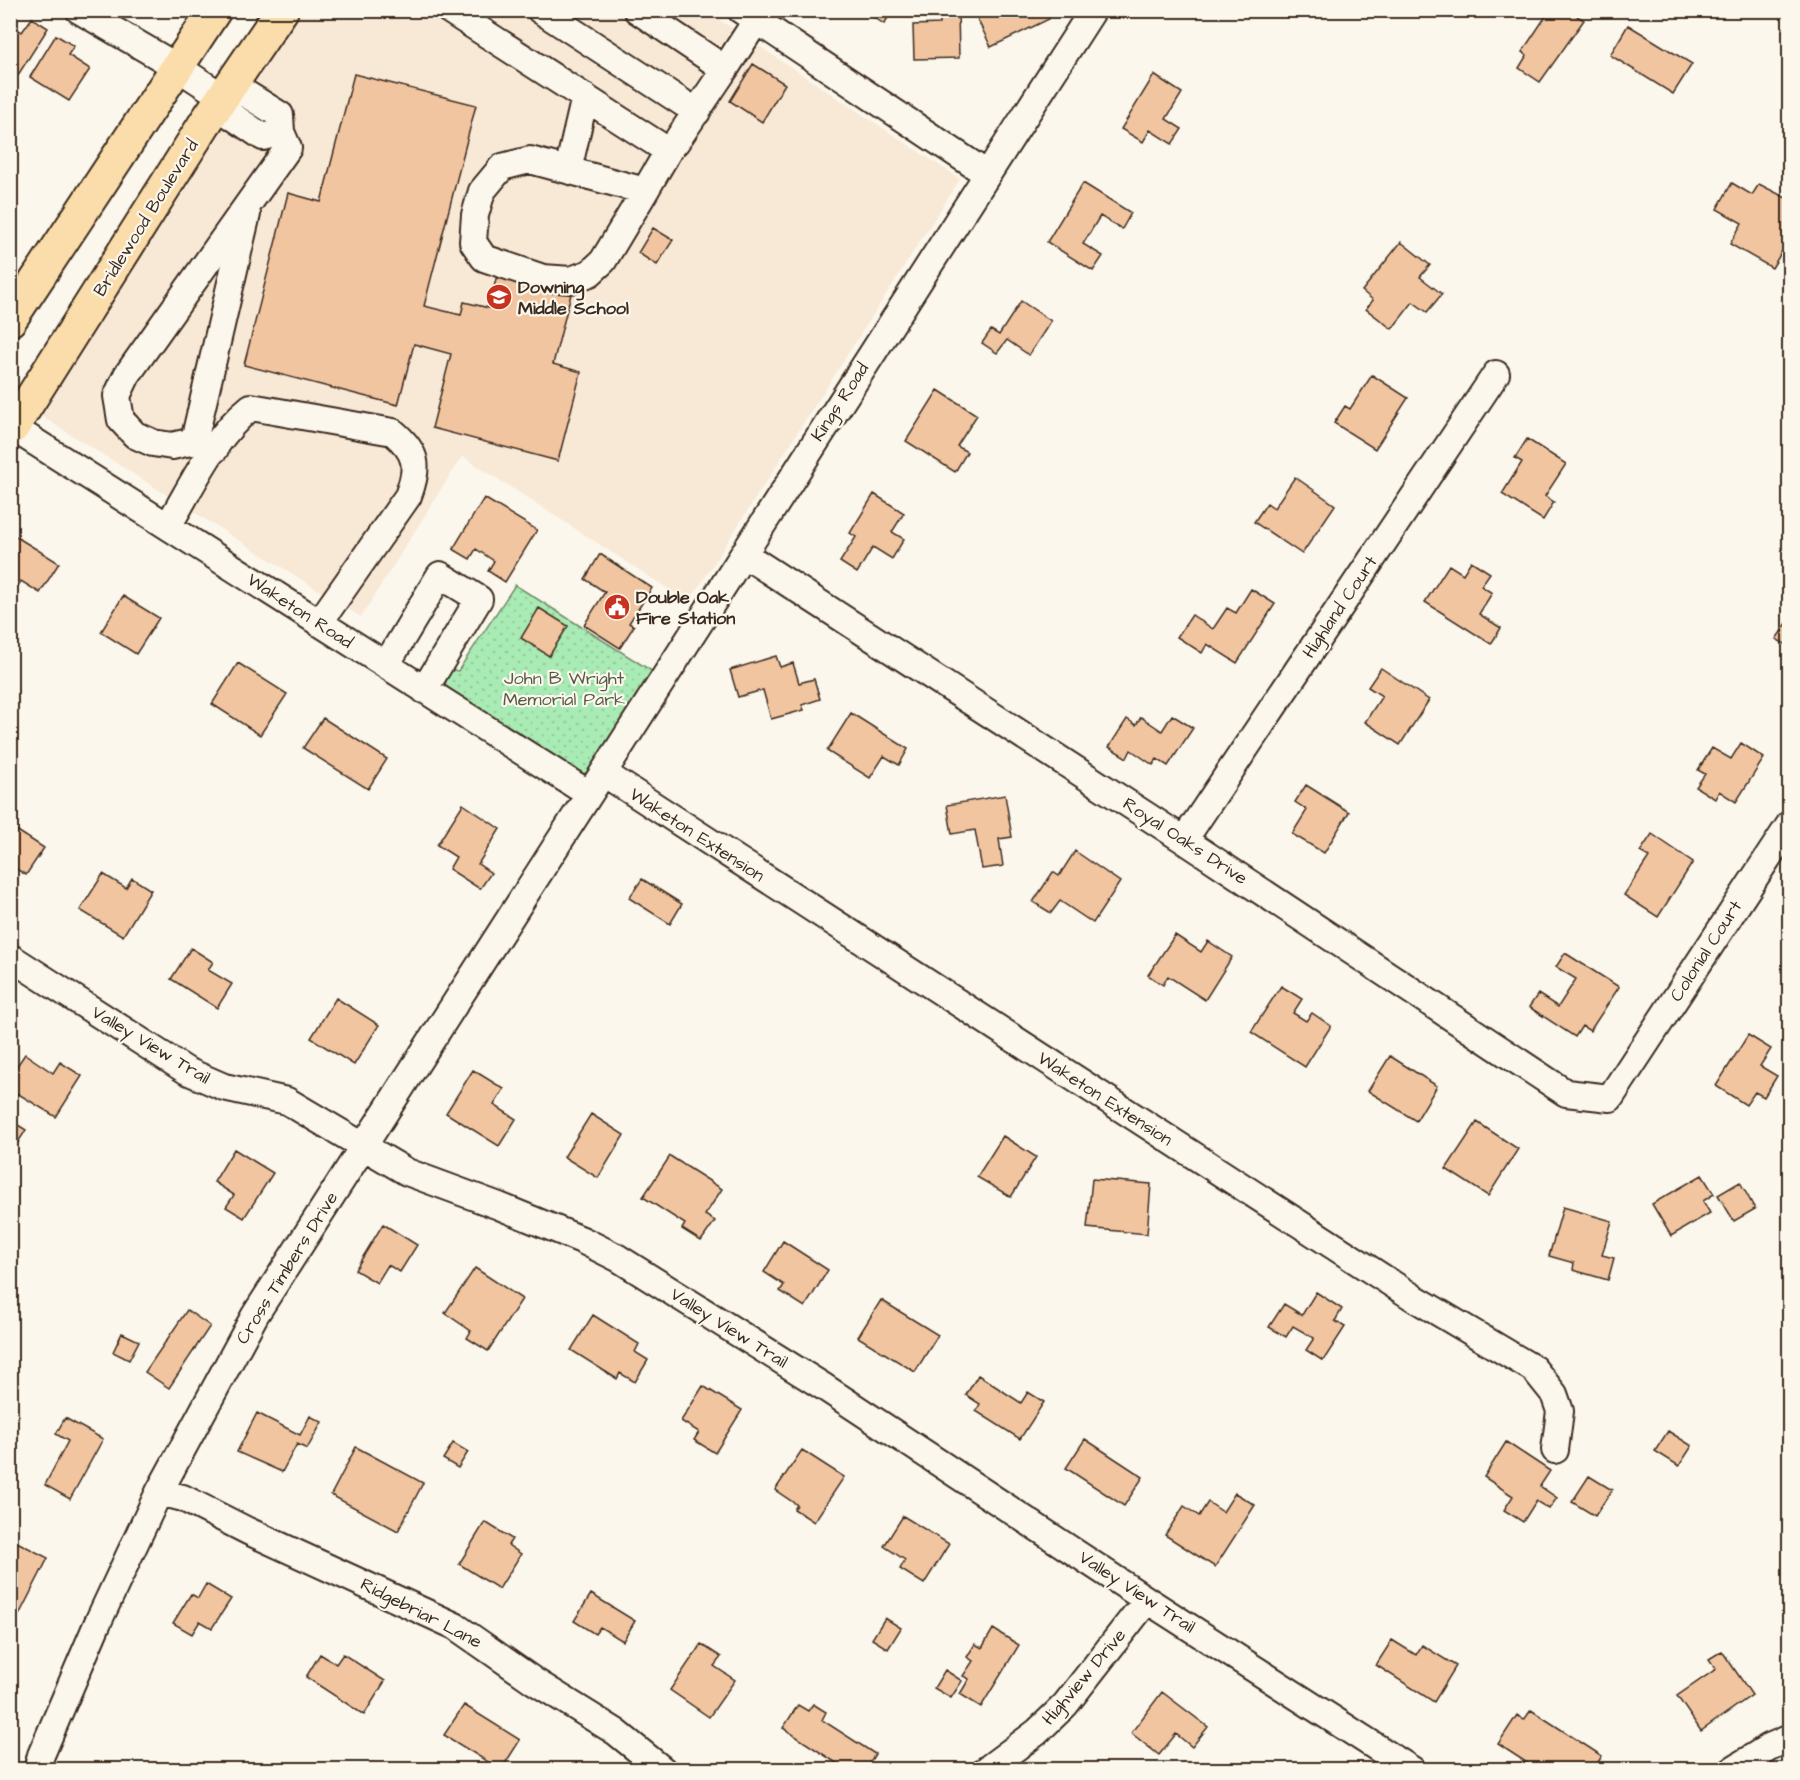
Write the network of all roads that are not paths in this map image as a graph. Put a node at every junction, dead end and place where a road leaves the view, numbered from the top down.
1 (79, 10) edge
2 (215, 10) edge
3 (282, 10) edge
4 (449, 10) edge
5 (540, 10) edge
6 (637, 10) edge
7 (1093, 10) edge
8 (749, 16) edge
9 (177, 67) junction
10 (725, 69) junction
11 (223, 97) junction
12 (585, 97) junction
13 (697, 112) junction
14 (670, 148) junction
15 (568, 170) junction
16 (987, 174) junction
17 (645, 191) junction
18 (250, 201) junction
19 (10, 320) edge
20 (1496, 374) dead end
21 (12, 426) edge
22 (204, 445) junction
23 (168, 526) junction
24 (745, 555) junction
25 (319, 623) junction
26 (386, 665) junction
27 (424, 690) junction
28 (605, 774) junction
29 (589, 794) junction
30 (1790, 824) edge
31 (1184, 840) junction
32 (10, 957) edge
33 (1622, 1078) joint
34 (364, 1146) junction
35 (1555, 1450) dead end
36 (159, 1492) junction
37 (1147, 1600) junction
38 (1790, 1738) edge
39 (37, 1770) edge
40 (663, 1770) edge
41 (986, 1770) edge
42 (1412, 1770) edge
43 (1732, 1770) edge

1 - 9 street
2 - 9 main road
3 - 11 main road, Bridlewood Boulevard
4 - 12 street
5 - 13 street
6 - 10 street
7 - 16 street, Kings Road
8 - 10 street
8 - 16 street
9 - 11 street
9 - 19 main road
10 - 13 street
11 - 18 street
11 - 21 main road, Bridlewood Boulevard
12 - 14 street
12 - 15 street
13 - 14 street
14 - 17 street
15 - 17 street
15 - 17 street
16 - 24 street, Kings Road
18 - 22 street
18 - 22 street
20 - 31 street, Highland Court
21 - 23 street, Waketon Road
22 - 23 street
22 - 25 street
23 - 25 street, Waketon Road
24 - 28 street, Kings Road
24 - 31 street, Royal Oaks Drive
25 - 26 street, Waketon Road
26 - 27 street, Waketon Road
26 - 27 street
27 - 29 street, Waketon Road
28 - 29 street, Kings Road
28 - 35 street, Waketon Extension
29 - 34 street, Cross Timbers Drive
30 - 33 street, Colonial Court
31 - 33 street, Royal Oaks Drive
32 - 34 street, Valley View Trail
34 - 36 street, Cross Timbers Drive
34 - 37 street, Valley View Trail
36 - 39 street, Cross Timbers Drive
36 - 40 street, Ridgebriar Lane
37 - 41 street, Highview Drive
37 - 42 street, Valley View Trail
38 - 43 street

